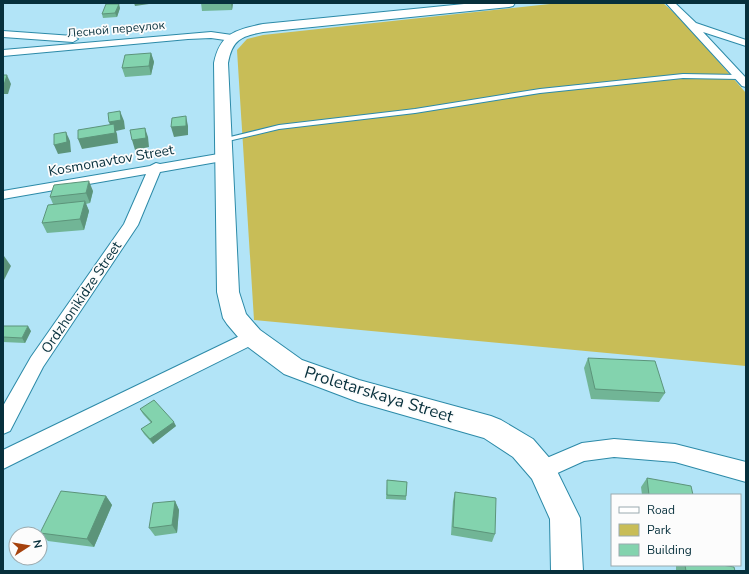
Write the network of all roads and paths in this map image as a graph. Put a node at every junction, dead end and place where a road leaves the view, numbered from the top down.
1 (509, 3) edge
2 (670, 3) edge
3 (694, 26) junction
4 (3, 34) edge
5 (232, 38) junction
6 (118, 42) junction
7 (746, 43) edge
8 (3, 53) edge
9 (743, 81) edge
10 (224, 140) junction
11 (224, 157) junction
12 (156, 167) junction
13 (3, 195) edge
14 (252, 337) junction
15 (3, 425) edge
16 (3, 460) edge
17 (542, 470) junction
18 (746, 472) edge
19 (567, 571) edge

1 - 5 street
2 - 3 street
3 - 7 street
3 - 9 street
4 - 6 street
5 - 6 street, Лесной переулок
5 - 10 street, Proletarskaya Street
6 - 8 street, Лесной переулок
9 - 10 lane
10 - 11 street, Proletarskaya Street
11 - 12 street, Kosmonavtov Street
11 - 14 street, Proletarskaya Street
12 - 13 street, Kosmonavtov Street
12 - 15 street, Ordzhonikidze Street
14 - 16 street
14 - 17 street, Proletarskaya Street
17 - 18 street
17 - 19 street, Proletarskaya Street

